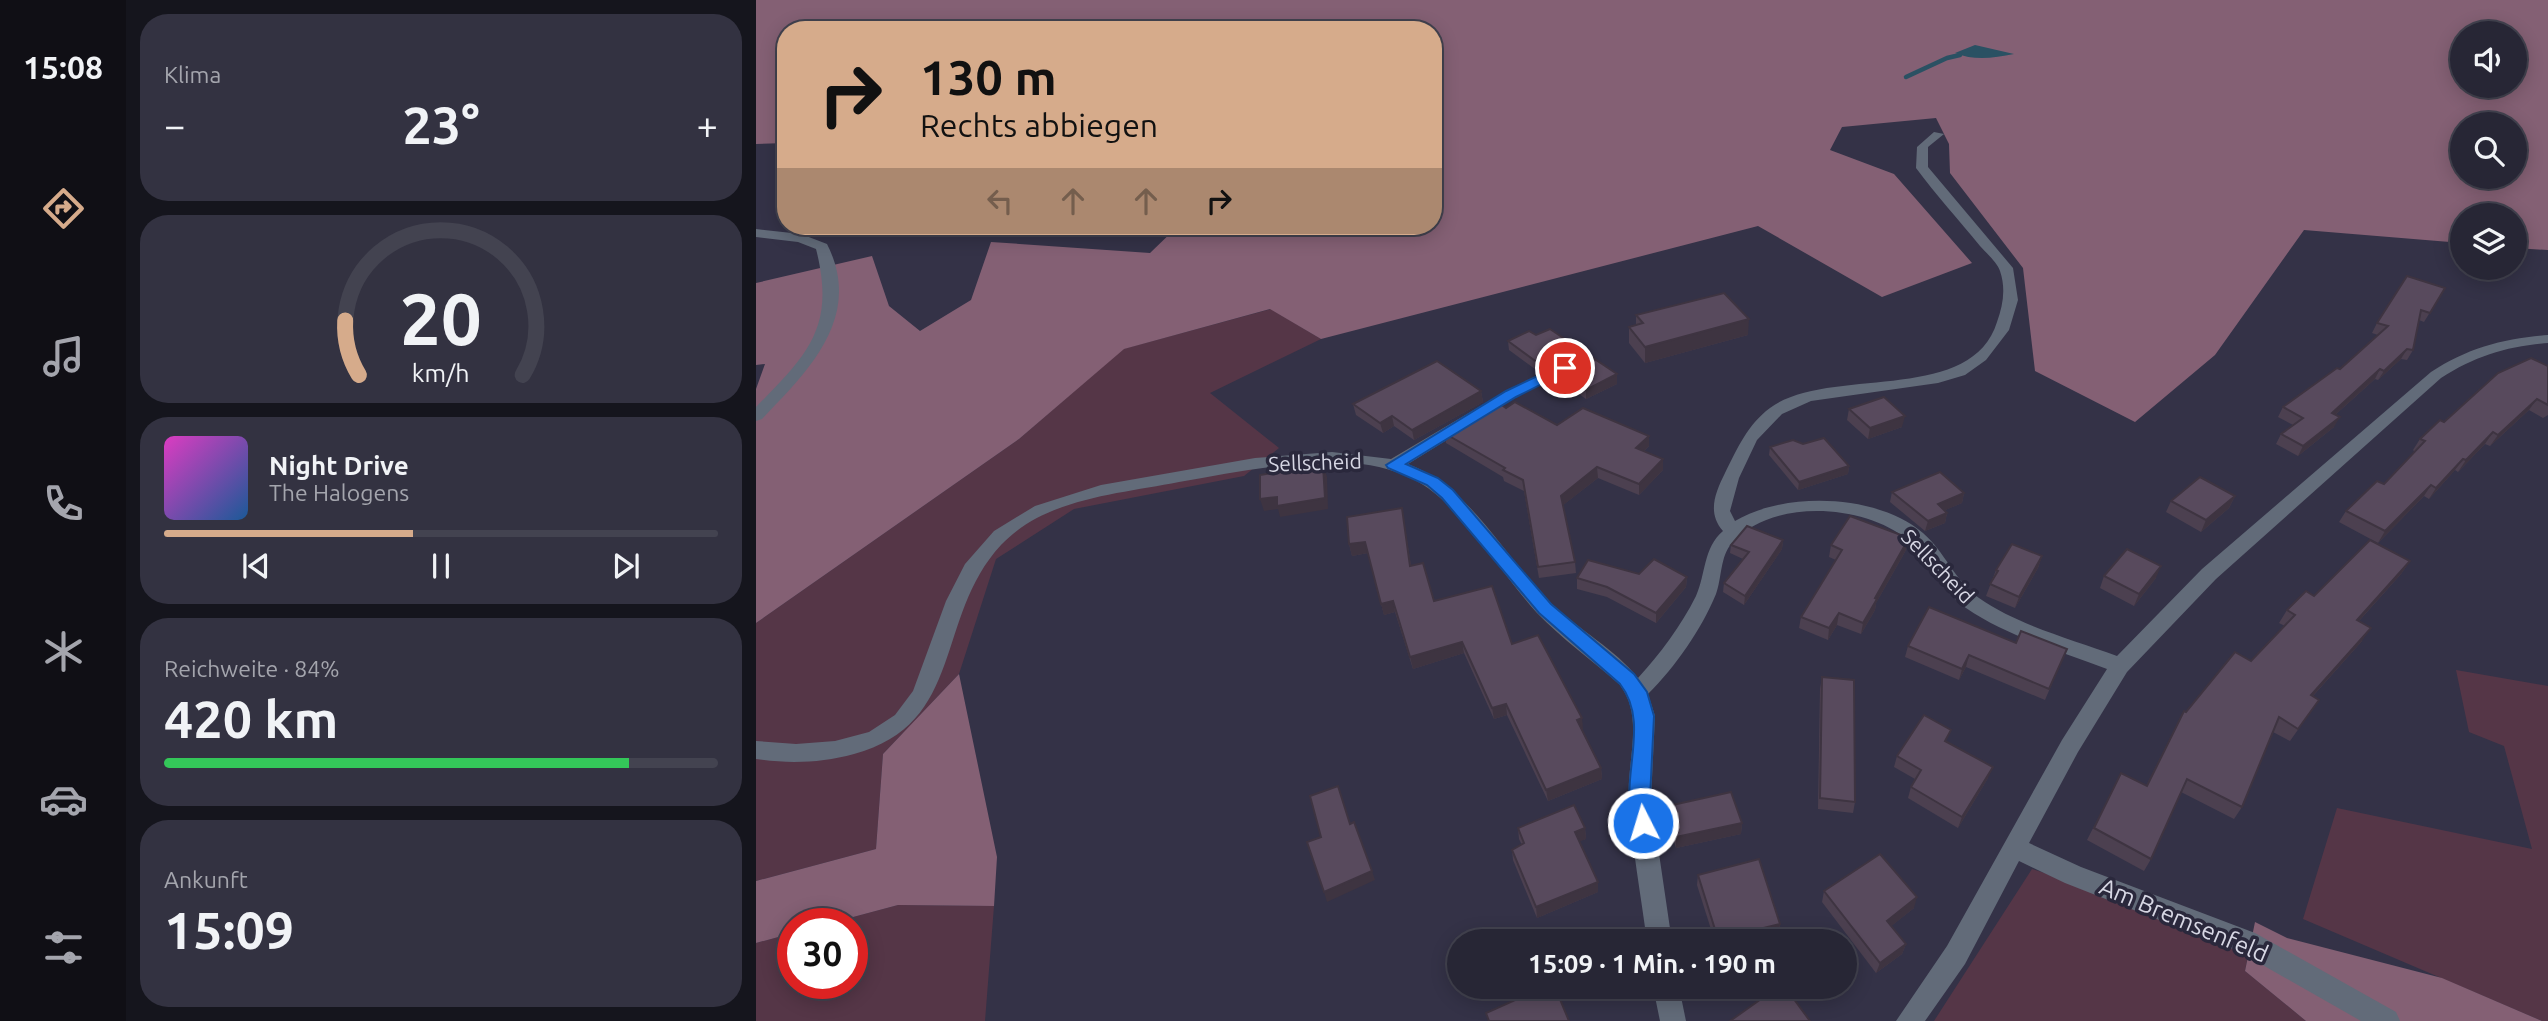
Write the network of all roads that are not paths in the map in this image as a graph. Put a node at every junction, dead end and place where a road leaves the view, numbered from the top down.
1 (1938, 134) dead end
2 (756, 233) edge
3 (2548, 339) edge
4 (1565, 368) edge
5 (756, 416) edge
6 (1394, 465) junction
7 (1734, 531) junction
8 (2120, 666) junction
9 (1637, 692) junction
10 (756, 750) edge
11 (2013, 847) junction
12 (1658, 929) edge
13 (1669, 999) edge
14 (1673, 1021) edge
15 (1909, 1021) edge
16 (2387, 1021) edge

1 - 7 street
2 - 5 street
3 - 8 street
4 - 6 street
6 - 9 street, Sellscheid
6 - 10 street, Sellscheid
7 - 8 street, Sellscheid
7 - 9 street, Sellscheid
8 - 11 street
9 - 12 street
11 - 15 street
11 - 16 street, Am Bremsenfeld
13 - 14 street

